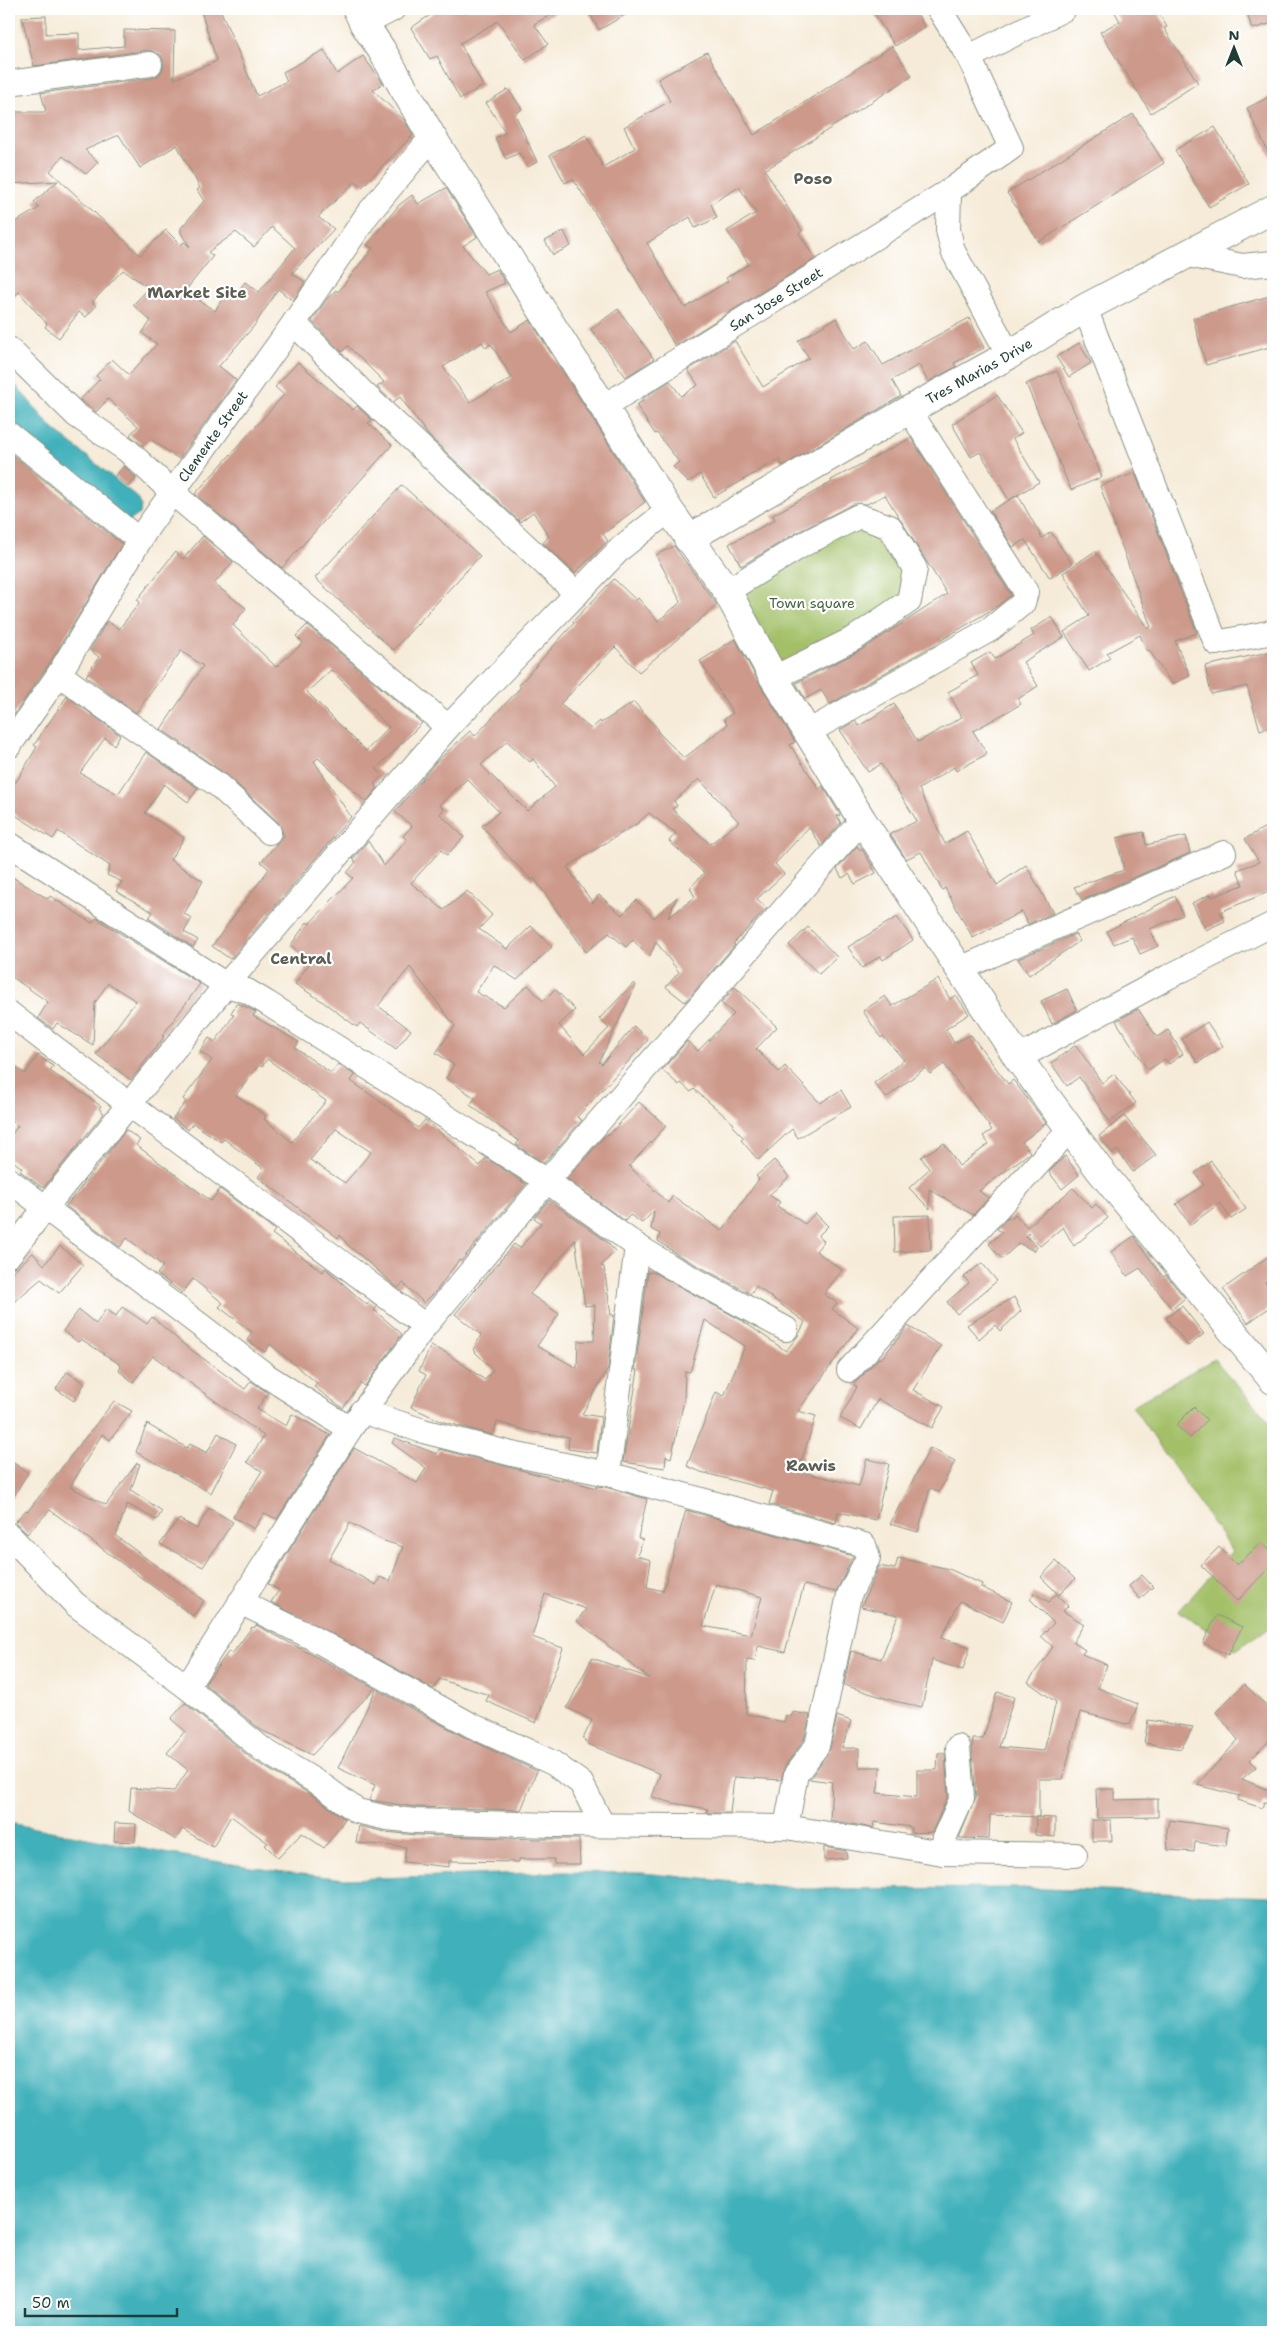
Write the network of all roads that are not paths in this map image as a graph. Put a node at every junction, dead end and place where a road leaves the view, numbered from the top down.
1 (393, 9) edge
2 (939, 9) edge
3 (1064, 9) edge
4 (360, 17) edge
5 (969, 57) junction
6 (150, 64) dead end
7 (9, 83) edge
8 (432, 137) junction
9 (949, 191) junction
10 (1273, 209) edge
11 (1188, 255) junction
12 (1273, 262) edge
13 (1085, 308) junction
14 (294, 323) junction
15 (9, 349) edge
16 (1009, 355) junction
17 (603, 407) junction
18 (909, 410) junction
19 (9, 434) edge
20 (169, 497) junction
21 (668, 510) junction
22 (143, 534) junction
23 (688, 539) junction
24 (727, 591) junction
25 (577, 594) junction
26 (1273, 632) edge
27 (59, 674) junction
28 (774, 678) junction
29 (448, 727) junction
30 (808, 732) junction
31 (9, 746) edge
32 (862, 820) junction
33 (269, 832) dead end
34 (9, 844) edge
35 (1224, 853) dead end
36 (1273, 924) edge
37 (960, 969) junction
38 (226, 985) junction
39 (9, 1013) edge
40 (1015, 1053) junction
41 (129, 1106) junction
42 (1070, 1129) junction
43 (9, 1180) edge
44 (547, 1181) junction
45 (45, 1208) junction
46 (637, 1246) junction
47 (9, 1255) edge
48 (425, 1326) junction
49 (786, 1329) dead end
50 (849, 1370) dead end
51 (1273, 1380) edge
52 (356, 1420) junction
53 (608, 1474) junction
54 (9, 1535) edge
55 (240, 1602) junction
56 (187, 1687) junction
57 (958, 1746) dead end
58 (602, 1824) junction
59 (786, 1828) junction
60 (943, 1852) junction
61 (1075, 1855) dead end

1 - 4 street
2 - 5 street
3 - 5 street
4 - 8 main road
5 - 9 street, San Jose Street
6 - 7 street
8 - 14 street, Clemente Street
8 - 17 main road
9 - 16 street
9 - 17 street, San Jose Street
10 - 11 main road, Tres Marias Drive
11 - 12 street
11 - 13 main road, Tres Marias Drive
13 - 16 main road, Tres Marias Drive
13 - 26 street
14 - 20 street, Clemente Street
14 - 25 street
15 - 20 street
16 - 18 main road, Tres Marias Drive
17 - 21 main road
18 - 23 main road, Tres Marias Drive
18 - 30 street
19 - 22 street
20 - 22 street, Clemente Street
20 - 29 street
21 - 23 main road
21 - 25 street
22 - 27 street, Clemente Street
23 - 24 main road
24 - 28 main road
24 - 28 street
25 - 29 street
27 - 31 street, Clemente Street
27 - 33 street
28 - 30 main road
29 - 38 street
30 - 32 main road
32 - 37 main road
32 - 44 street
34 - 38 street
35 - 37 street
36 - 40 street
37 - 40 main road
38 - 41 street
38 - 44 street
39 - 41 street
40 - 42 main road
41 - 45 street
41 - 48 street
42 - 50 street
42 - 51 main road
43 - 45 street
44 - 46 street
44 - 48 street
45 - 47 street
45 - 52 street
46 - 49 street
46 - 53 street
48 - 52 street
52 - 53 street
52 - 55 street
53 - 59 street
54 - 56 street
55 - 56 street
55 - 58 street
56 - 58 street
57 - 60 street
58 - 59 street
59 - 60 street
60 - 61 street

